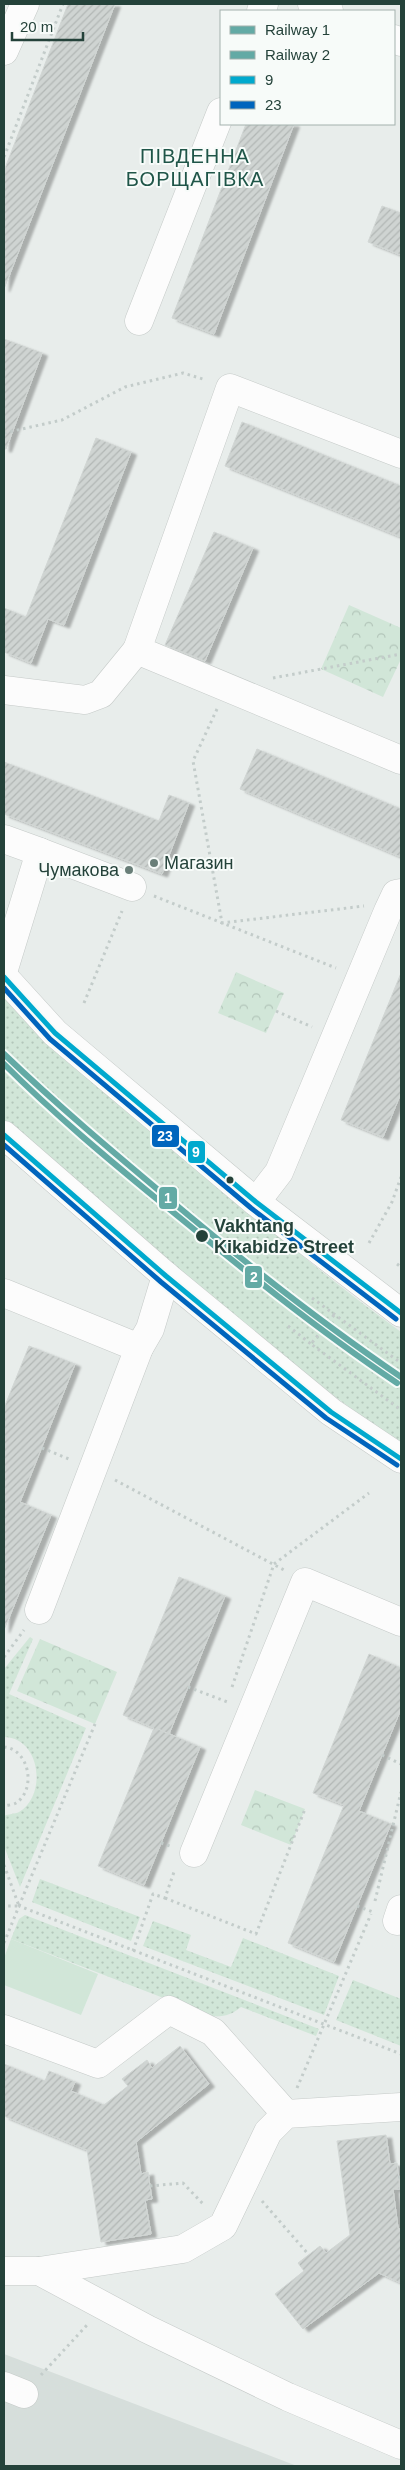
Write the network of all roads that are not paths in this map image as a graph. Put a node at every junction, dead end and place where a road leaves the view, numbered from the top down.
1 (25, 4) edge
2 (312, 4) edge
3 (327, 10) edge
4 (4, 50) edge
5 (220, 115) edge
6 (139, 321) dead end
7 (401, 454) edge
8 (137, 650) junction
9 (4, 690) edge
10 (401, 760) edge
11 (4, 839) edge
12 (40, 852) junction
13 (132, 887) road end
14 (396, 898) edge
15 (4, 969) edge
16 (4, 978) edge
17 (4, 1135) edge
18 (256, 1202) junction
19 (166, 1276) junction
20 (4, 1293) edge
21 (401, 1313) edge
22 (139, 1348) junction
23 (401, 1459) edge
24 (39, 1610) road end
25 (401, 1622) edge
26 (185, 1860) road end
27 (4, 2030) edge
28 (401, 2107) edge
29 (286, 2114) junction
30 (4, 2271) edge
31 (39, 2271) junction
32 (401, 2445) edge

1 - 4 street
2 - 3 street
5 - 6 street
7 - 8 street
8 - 9 street
8 - 10 street
11 - 12 street
12 - 13 street
12 - 15 street
14 - 18 street
16 - 18 street
17 - 19 street
18 - 21 street
19 - 22 street
19 - 23 street
20 - 22 street
22 - 24 street
25 - 26 street
27 - 29 street
28 - 29 street
29 - 31 street
30 - 31 street
31 - 32 street

